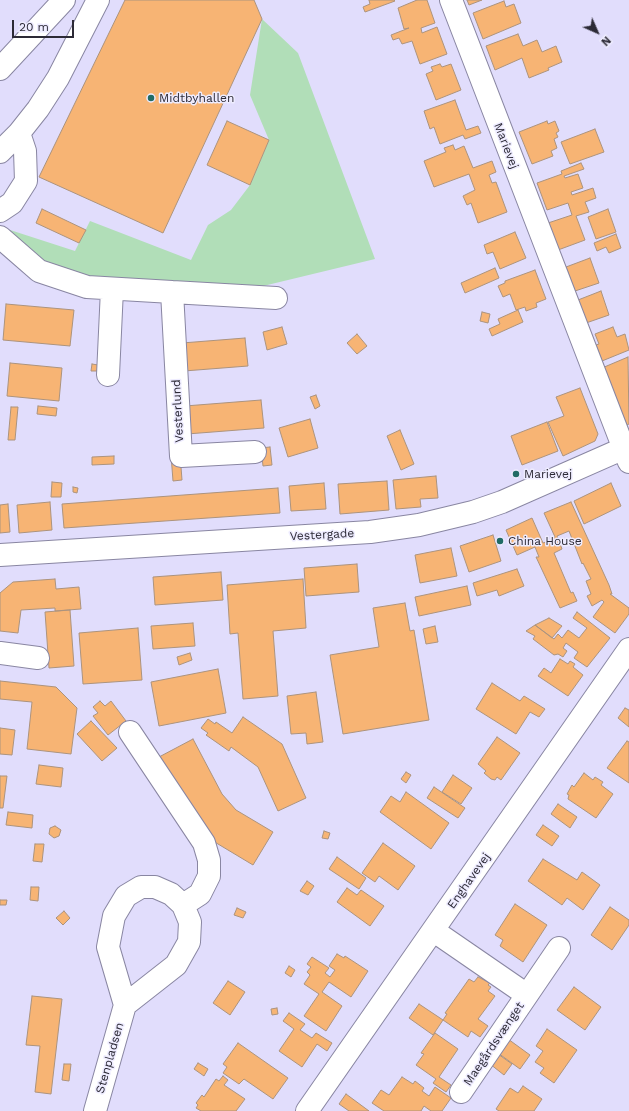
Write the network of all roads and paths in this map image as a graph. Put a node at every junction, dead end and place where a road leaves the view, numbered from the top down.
1 (64, 0) edge
2 (98, 0) edge
3 (451, 0) edge
4 (0, 69) edge
5 (19, 133) junction
6 (0, 152) edge
7 (0, 211) edge
8 (3, 249) edge
9 (112, 288) junction
10 (172, 292) junction
11 (276, 298) dead end
12 (108, 375) dead end
13 (256, 452) dead end
14 (627, 452) edge
15 (0, 555) edge
16 (629, 649) edge
17 (0, 653) edge
18 (38, 658) dead end
19 (130, 732) dead end
20 (183, 905) junction
21 (434, 931) junction
22 (559, 948) dead end
23 (527, 995) junction
24 (125, 1005) junction
25 (462, 1092) dead end
26 (95, 1111) edge
27 (307, 1111) edge

1 - 4 street
2 - 5 street
3 - 14 street, Marievej
5 - 6 street
5 - 7 street
8 - 9 street
9 - 10 street
9 - 12 street
10 - 11 street
10 - 13 street, Vesterlund
14 - 15 street, Vestergade
16 - 21 street, Enghavevej
17 - 18 street
19 - 20 street
20 - 24 street
20 - 24 street
21 - 23 street, Maegårdsvænget
21 - 27 street, Enghavevej
22 - 23 street, Maegårdsvænget
23 - 25 street, Maegårdsvænget
24 - 26 street, Stenpladsen

